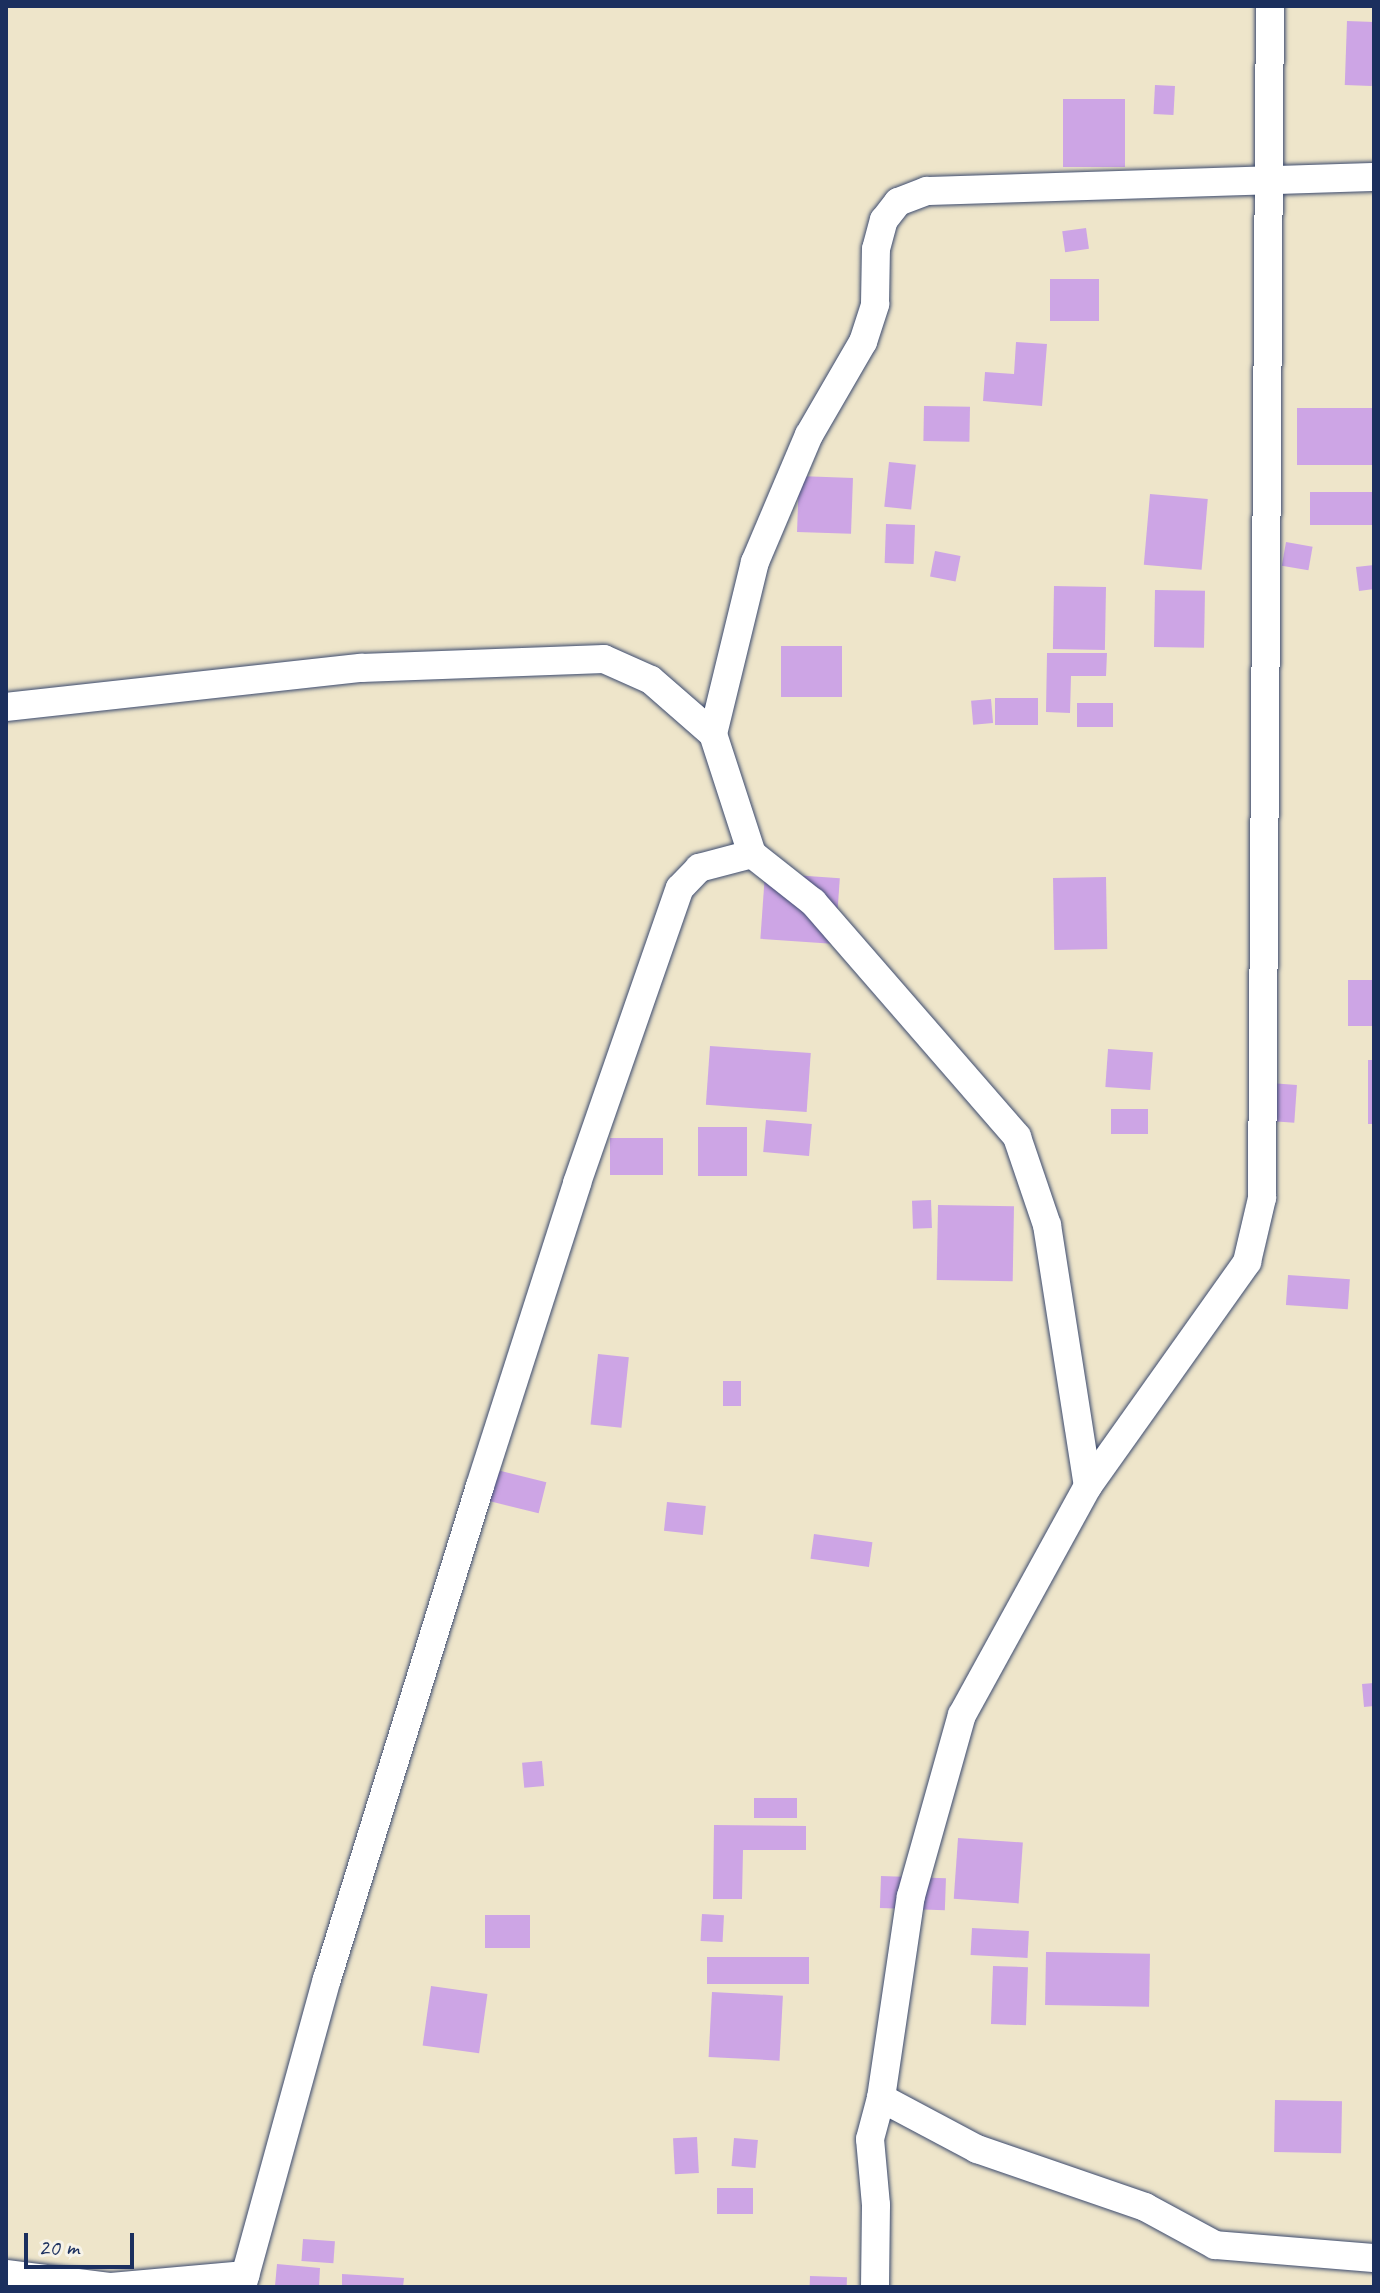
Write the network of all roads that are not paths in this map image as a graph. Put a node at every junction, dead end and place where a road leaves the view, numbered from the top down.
1 (1270, 6) edge
2 (1268, 177) junction
3 (1374, 177) edge
4 (6, 707) edge
5 (713, 734) junction
6 (752, 854) junction
7 (1088, 1486) junction
8 (881, 2098) junction
9 (1374, 2258) edge
10 (6, 2274) edge
11 (244, 2281) edge
12 (875, 2287) edge

1 - 2 street
2 - 3 street
2 - 5 street
2 - 7 street
4 - 5 street
5 - 6 street
6 - 7 street
6 - 11 street
7 - 8 street
8 - 9 street
8 - 12 street
10 - 11 street

